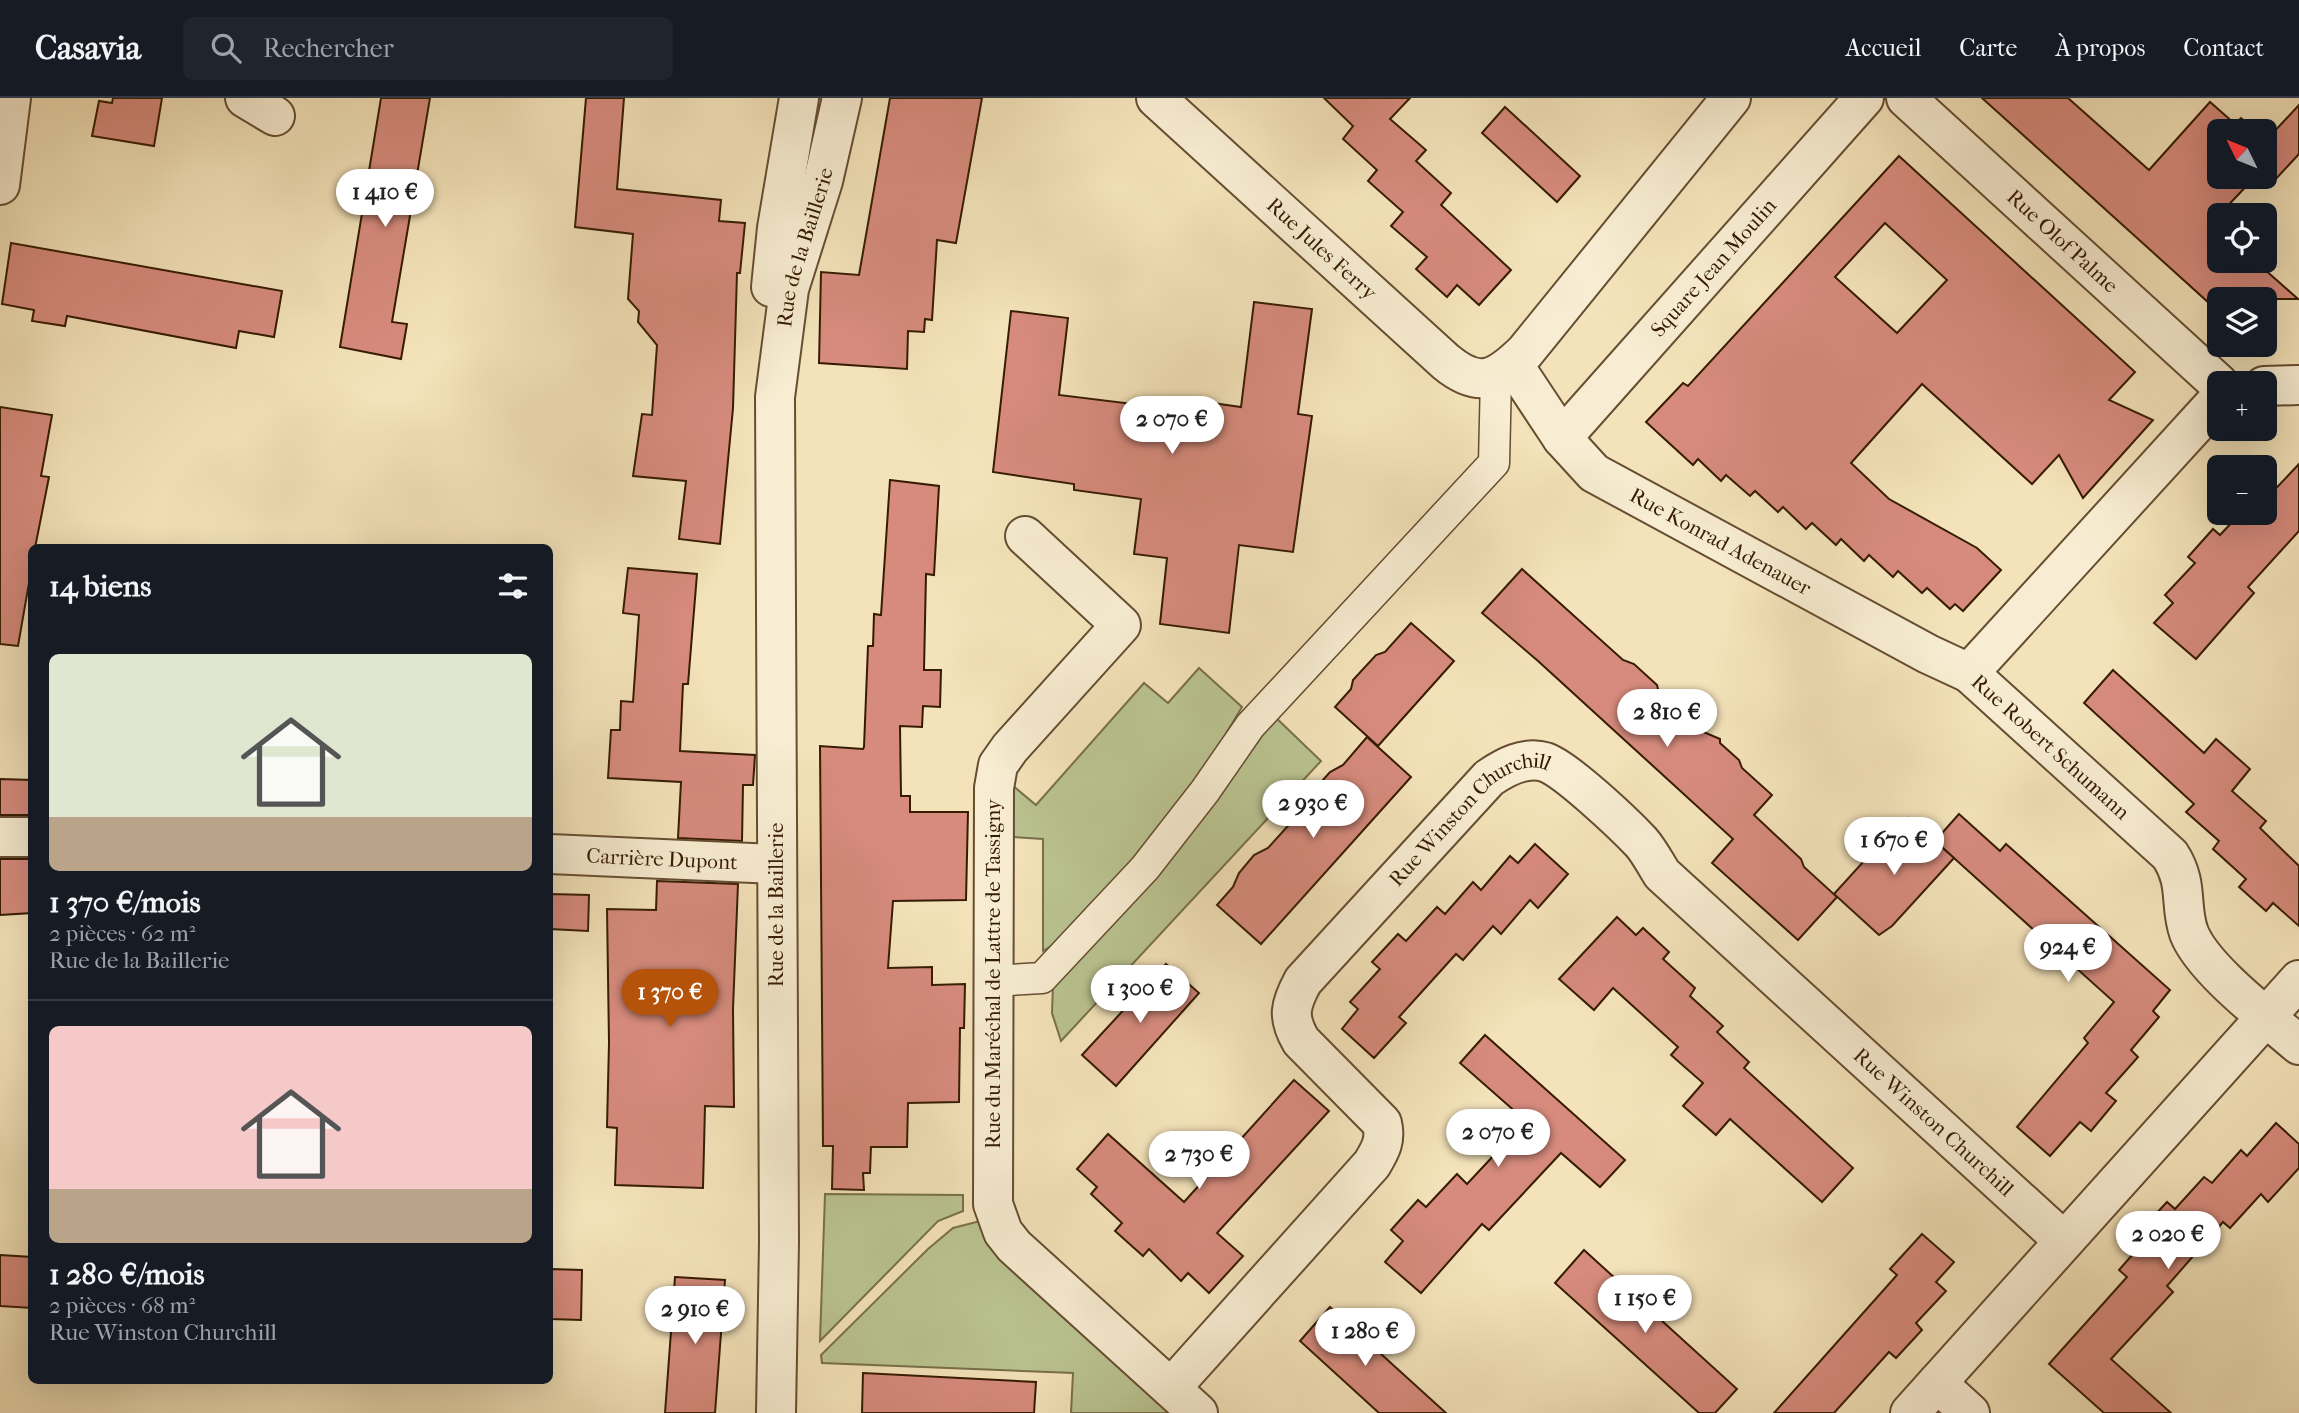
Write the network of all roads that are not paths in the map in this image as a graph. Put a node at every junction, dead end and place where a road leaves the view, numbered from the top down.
1 (11, 98) edge
2 (799, 98) edge
3 (842, 98) edge
4 (1156, 98) edge
5 (1731, 98) edge
6 (1864, 98) edge
7 (1906, 98) edge
8 (0, 185) edge
9 (1504, 371) junction
10 (2207, 373) edge
11 (2299, 385) edge
12 (2277, 386) edge
13 (775, 397) junction
14 (2207, 412) edge
15 (1562, 438) junction
16 (1025, 536) dead end
17 (1969, 673) junction
18 (0, 837) edge
19 (28, 837) edge
20 (553, 855) edge
21 (776, 864) junction
22 (2299, 980) edge
23 (993, 981) junction
24 (2266, 1016) junction
25 (2299, 1045) edge
26 (2064, 1241) junction
27 (1937, 1383) junction
28 (1184, 1401) edge
29 (776, 1413) edge
30 (1910, 1413) edge
31 (1970, 1413) edge

1 - 8 street
2 - 13 street, Rue de la Baillerie
3 - 13 street, Rue de la Baillerie
4 - 9 street, Rue Jules Ferry
5 - 9 street
6 - 15 street, Square Jean Moulin
7 - 10 street, Rue Olof Palme
9 - 15 street, Rue Konrad Adenauer
9 - 23 street
11 - 12 street
13 - 21 street, Rue de la Baillerie
14 - 17 street, Rue Robert Schumann
15 - 17 street, Rue Konrad Adenauer
16 - 23 street, Rue du Maréchal de Lattre de Tassigny
17 - 24 street, Rue Robert Schumann
18 - 19 street
20 - 21 street, Carrière Dupont
21 - 29 street, Rue de la Baillerie
22 - 24 street
23 - 28 street, Rue du Maréchal de Lattre de Tassigny
24 - 25 street, Rue Robert Schumann
24 - 26 street
26 - 27 street
26 - 28 street, Rue Winston Churchill
27 - 30 street
27 - 31 street

